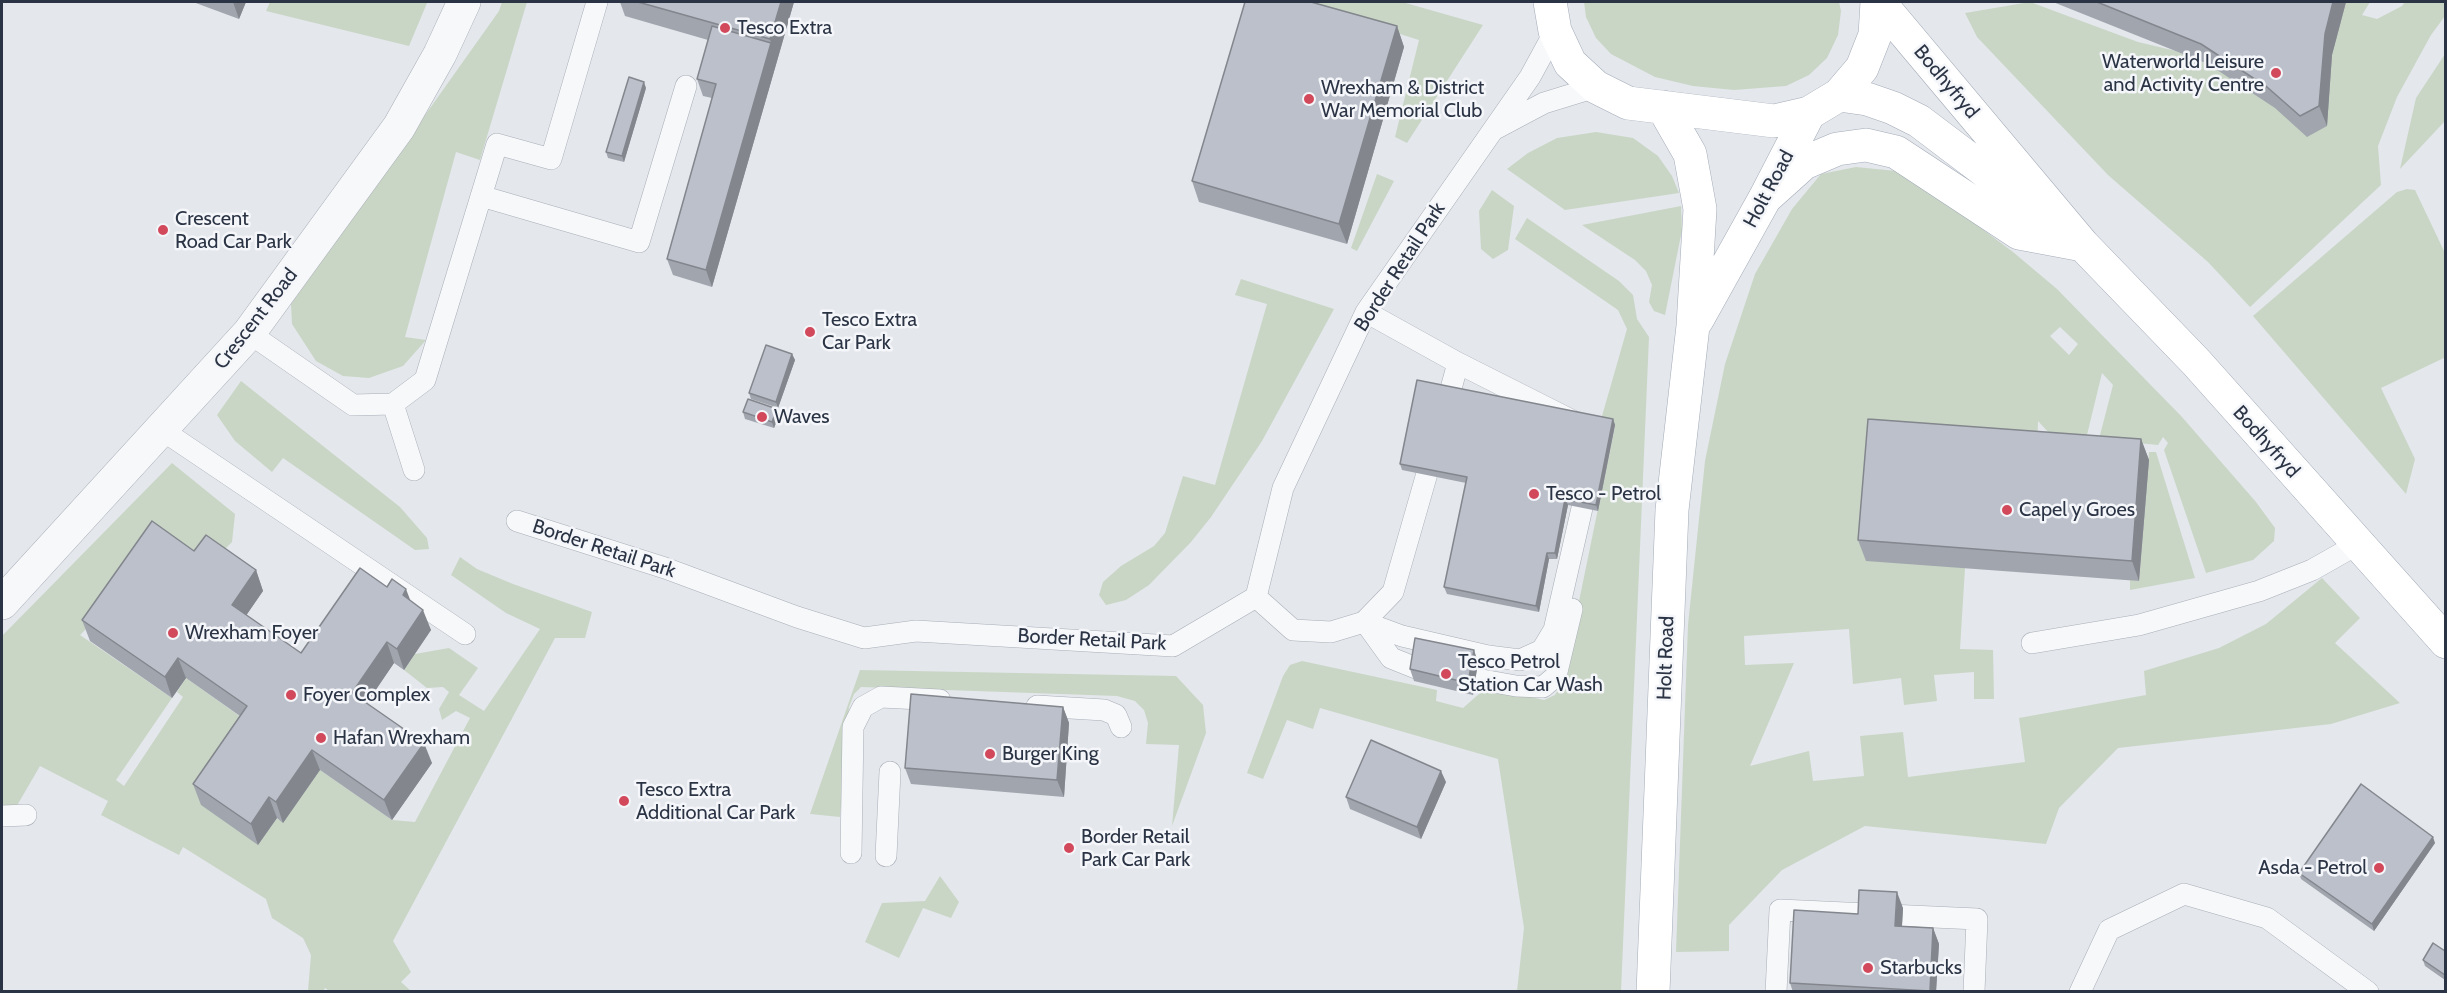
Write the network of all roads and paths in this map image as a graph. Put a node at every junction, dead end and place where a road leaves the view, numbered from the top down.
1 (464, 2) edge
2 (597, 2) edge
3 (1878, 2) edge
4 (1552, 16) edge
5 (686, 86) dead end
6 (1596, 87) junction
7 (1839, 95) junction
8 (1663, 107) junction
9 (1809, 113) junction
10 (1492, 131) junction
11 (482, 196) junction
12 (1765, 198) junction
13 (2083, 245) junction
14 (1366, 312) junction
15 (1693, 326) junction
16 (249, 333) junction
17 (1458, 363) junction
18 (393, 404) junction
19 (162, 430) junction
20 (1586, 434) edge
21 (1592, 460) edge
22 (414, 470) dead end
23 (517, 521) dead end
24 (1576, 538) junction
25 (2358, 544) junction
26 (1256, 597) junction
27 (2, 603) edge
28 (1364, 622) junction
29 (465, 634) dead end
30 (2445, 642) edge
31 (2032, 643) dead end
32 (963, 702) edge
33 (1022, 705) edge
34 (1120, 727) dead end
35 (890, 772) dead end
36 (26, 815) dead end
37 (2, 816) edge
38 (851, 852) dead end
39 (886, 856) dead end
40 (1653, 992) edge
41 (1776, 992) edge
42 (1974, 992) edge
43 (2080, 992) edge
44 (2368, 992) edge

1 - 16 street, Crescent Road
2 - 11 lane
3 - 7 main road
3 - 13 main road, Bodhyfryd
4 - 6 main road
4 - 10 lane, Border Retail Park
5 - 11 lane
6 - 8 main road
6 - 10 lane, Border Retail Park
7 - 9 main road
7 - 13 main road, Bodhyfryd
8 - 9 main road
8 - 15 main road, Holt Road
9 - 12 main road, Holt Road
10 - 14 lane, Border Retail Park
11 - 18 lane
12 - 13 main road
12 - 15 main road, Holt Road
13 - 25 main road, Bodhyfryd
14 - 17 lane
14 - 26 lane, Border Retail Park
15 - 40 main road, Holt Road
16 - 18 lane
16 - 19 street, Crescent Road
17 - 20 lane
17 - 28 lane
18 - 22 lane
19 - 27 street, Crescent Road
19 - 29 lane
21 - 24 lane
23 - 26 lane, Border Retail Park
24 - 28 lane
24 - 28 lane
25 - 30 main road, Bodhyfryd
25 - 31 lane
26 - 28 lane
32 - 38 lane
33 - 34 lane
35 - 39 lane
36 - 37 lane
41 - 42 lane
43 - 44 lane

